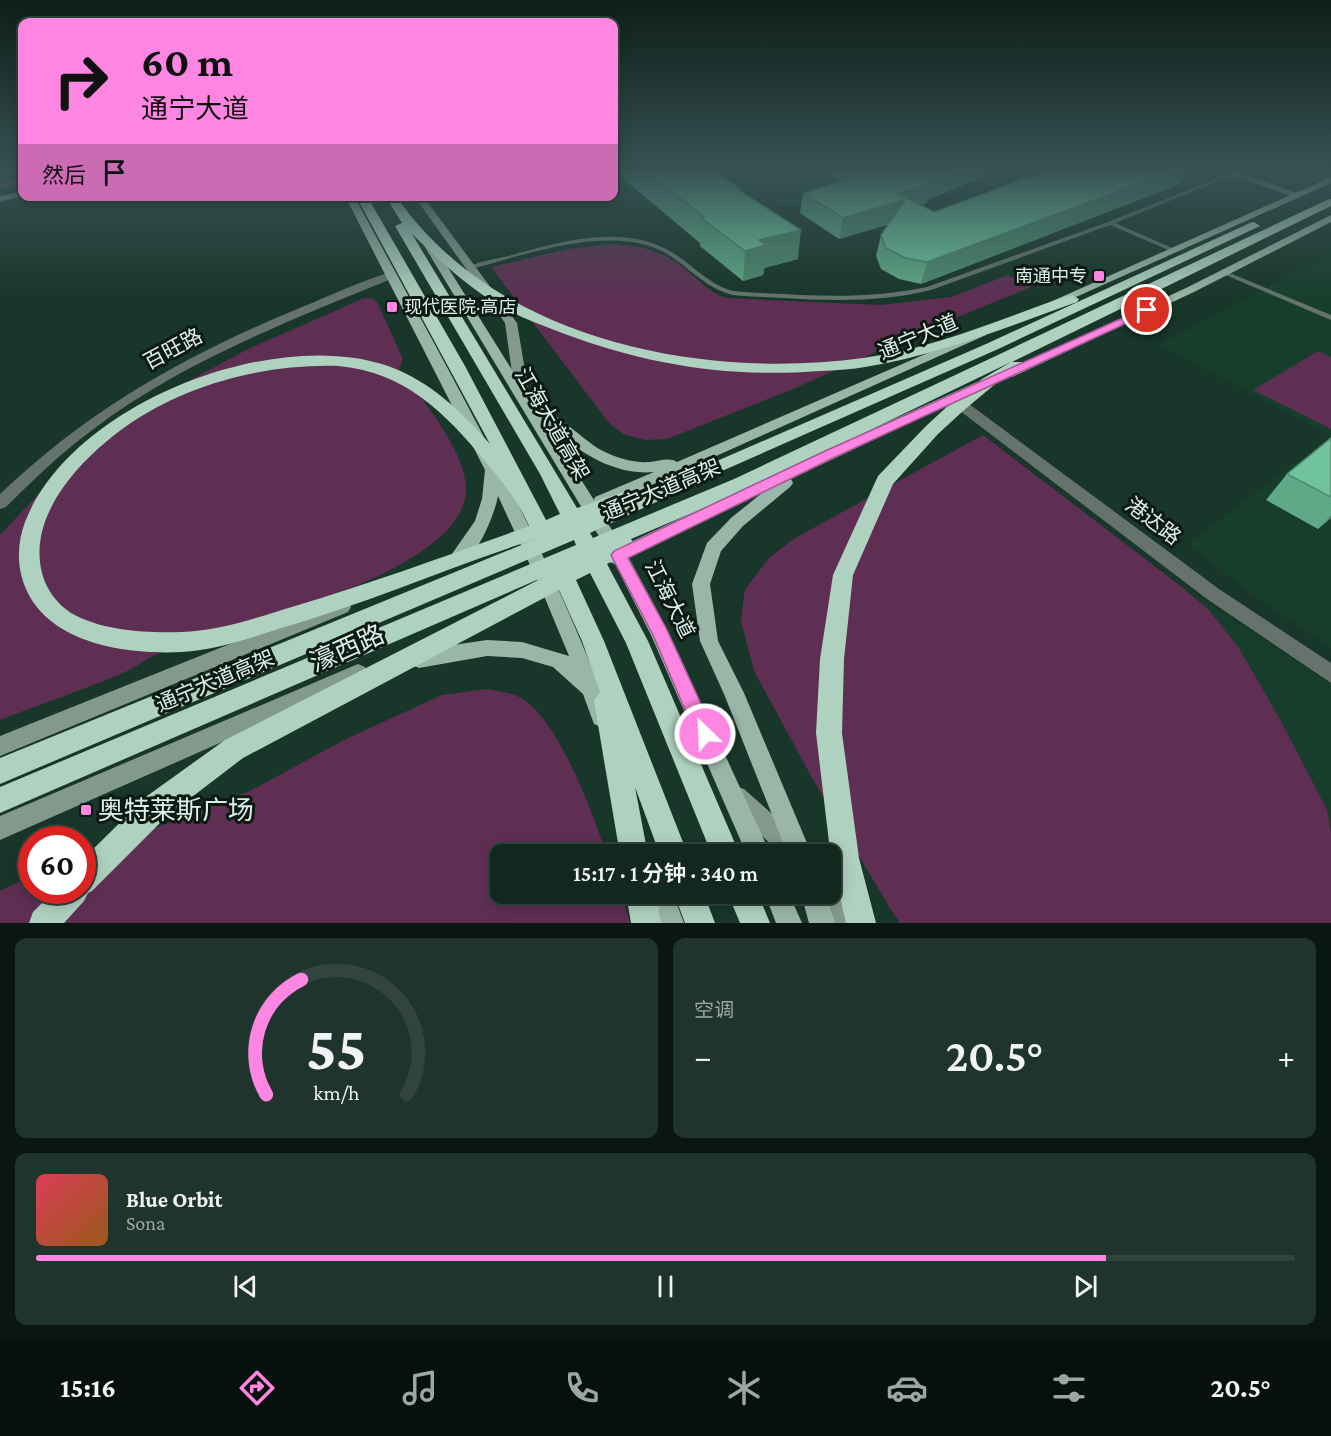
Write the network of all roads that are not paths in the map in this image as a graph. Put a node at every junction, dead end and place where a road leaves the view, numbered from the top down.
1 (359, 214) edge
2 (372, 214) edge
3 (394, 214) edge
4 (402, 214) edge
5 (409, 214) edge
6 (431, 214) edge
7 (1132, 214) edge
8 (1263, 214) edge
9 (1279, 214) edge
10 (1301, 214) edge
11 (1331, 218) edge
12 (1110, 223) junction
13 (1171, 266) junction
14 (471, 267) junction
15 (1225, 273) junction
16 (392, 275) junction
17 (1331, 318) edge
18 (522, 394) junction
19 (952, 399) junction
20 (828, 455) junction
21 (716, 459) junction
22 (490, 466) junction
23 (741, 484) junction
24 (526, 498) junction
25 (0, 502) edge
26 (590, 506) junction
27 (523, 534) junction
28 (619, 555) junction
29 (456, 561) junction
30 (550, 587) junction
31 (593, 641) junction
32 (361, 672) junction
33 (1331, 674) edge
34 (594, 697) junction
35 (0, 746) edge
36 (0, 771) edge
37 (732, 794) junction
38 (0, 800) edge
39 (0, 828) edge
40 (632, 844) edge
41 (644, 844) edge
42 (670, 844) edge
43 (721, 844) edge
44 (754, 844) edge
45 (789, 844) edge
46 (796, 844) edge
47 (96, 867) edge
48 (62, 904) edge
49 (643, 904) edge
50 (664, 904) edge
51 (693, 904) edge
52 (746, 904) edge
53 (781, 904) edge
54 (816, 904) edge
55 (831, 904) edge
56 (44, 923) edge
57 (646, 923) edge
58 (671, 923) edge
59 (700, 923) edge
60 (755, 923) edge
61 (789, 923) edge
62 (822, 923) edge
63 (842, 923) edge
64 (861, 923) edge

1 - 16 main road
2 - 24 highway
3 - 43 highway, 江海大道高架
4 - 13 highway
5 - 18 main road, 江海大道
6 - 14 street
7 - 12 lane
8 - 13 main road
9 - 13 highway, 通宁大道高架
10 - 13 highway, 通宁大道高架
11 - 15 main road
12 - 13 lane
12 - 14 lane
13 - 21 highway, 通宁大道高架
13 - 23 highway, 通宁大道高架
13 - 64 highway
14 - 18 street
15 - 17 lane
15 - 19 main road
16 - 22 main road
16 - 25 street, 百旺路
18 - 21 main road
18 - 26 main road, 江海大道
19 - 20 main road
19 - 33 street, 港达路
20 - 28 main road
20 - 46 main road
21 - 24 highway
21 - 26 main road
21 - 36 highway, 通宁大道高架
22 - 27 main road
22 - 29 main road
23 - 38 highway, 通宁大道高架
23 - 47 highway
24 - 31 highway
26 - 27 main road
26 - 28 main road, 江海大道
27 - 29 street, 濠西路
27 - 30 main road
28 - 30 main road
28 - 37 main road, 江海大道
29 - 35 street, 濠西路
30 - 32 street, 濠西路
30 - 34 main road
31 - 40 highway
31 - 42 highway
32 - 34 main road
32 - 39 street, 濠西路
34 - 41 main road
37 - 44 main road, 江海大道
37 - 45 street
48 - 56 highway
49 - 57 highway
50 - 58 main road
51 - 59 highway
52 - 60 highway
53 - 61 main road
54 - 62 main road
55 - 63 street

